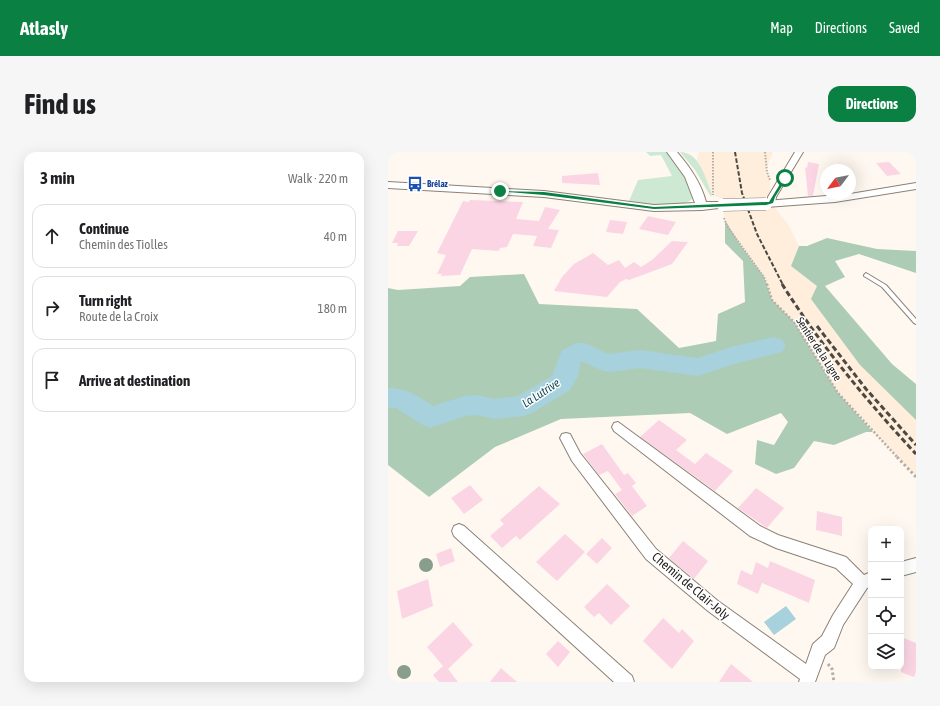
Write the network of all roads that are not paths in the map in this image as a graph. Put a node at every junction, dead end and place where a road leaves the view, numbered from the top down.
1 (672, 152) edge
2 (799, 152) edge
3 (388, 184) edge
4 (916, 186) edge
5 (768, 203) junction
6 (702, 206) junction
7 (866, 275) dead end
8 (916, 322) edge
9 (618, 427) dead end
10 (566, 438) dead end
11 (459, 531) dead end
12 (916, 565) edge
13 (904, 568) edge
14 (866, 581) edge
15 (808, 679) edge
16 (626, 682) edge

1 - 6 street
2 - 5 street
3 - 6 street
4 - 5 street
5 - 6 street, bridge
7 - 8 lane
9 - 14 street, Chemin de Clair-Joly
10 - 15 street, Chemin de Clair-Joly
11 - 16 street
12 - 13 street
14 - 15 street, Chemin de Clair-Joly

